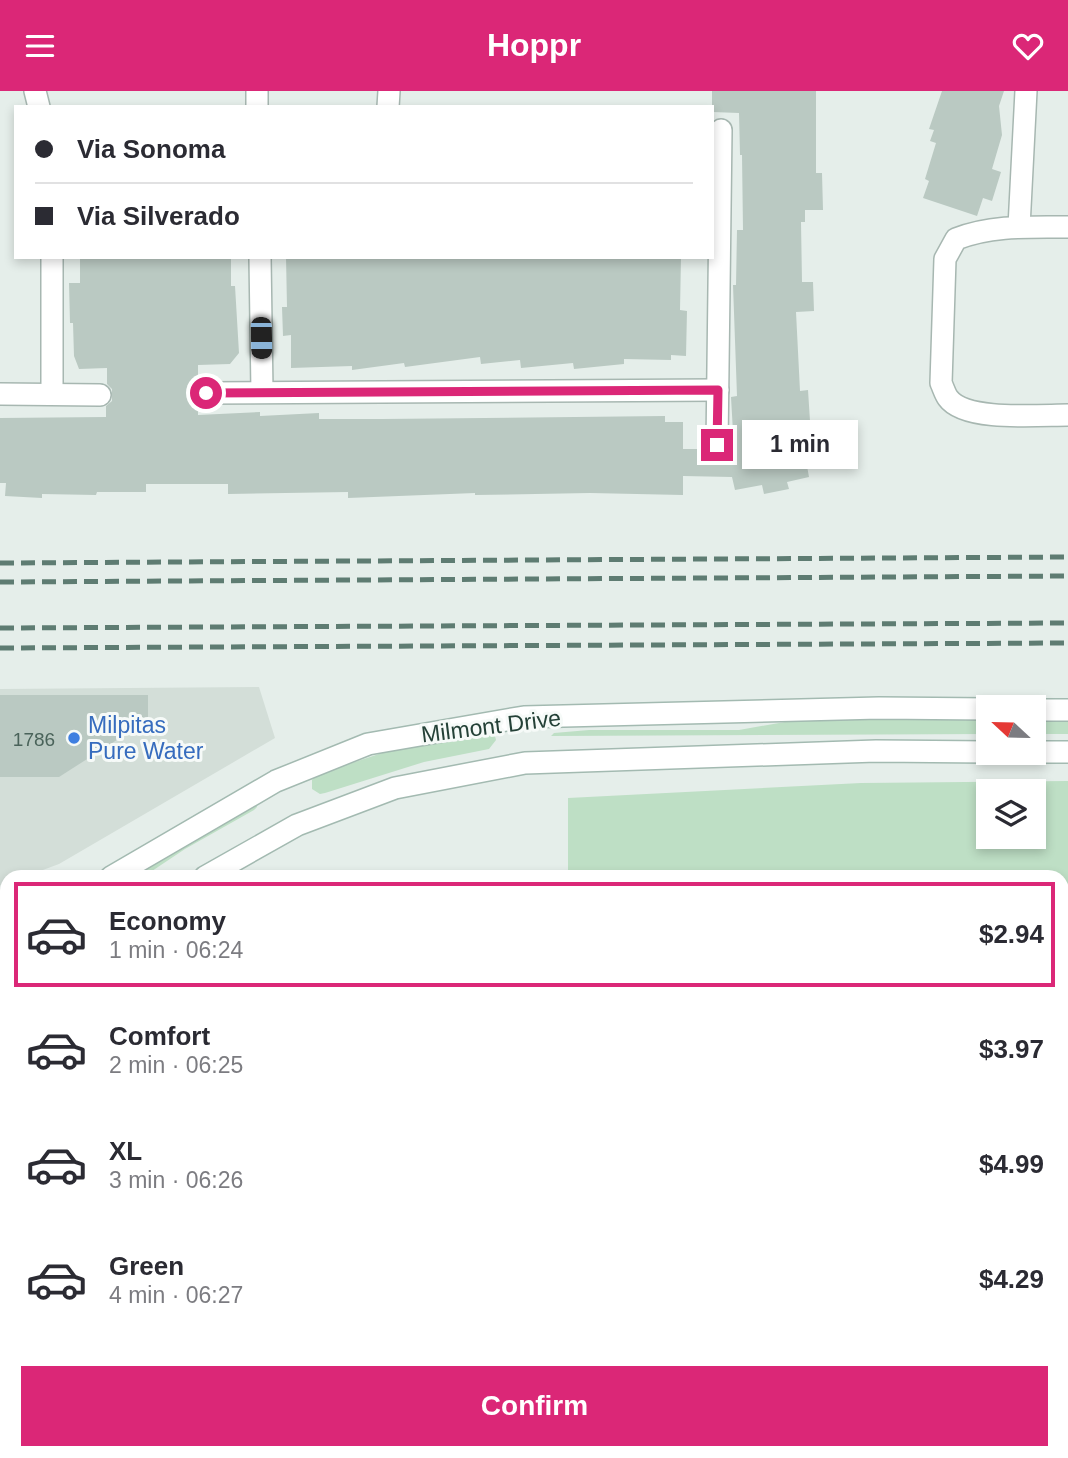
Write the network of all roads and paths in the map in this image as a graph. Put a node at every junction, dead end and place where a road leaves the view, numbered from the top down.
1 (1026, 91) edge
2 (721, 130) dead end
3 (716, 173) edge
4 (1019, 227) junction
5 (1068, 227) edge
6 (52, 259) edge
7 (260, 259) edge
8 (718, 390) junction
9 (262, 392) junction
10 (52, 393) junction
11 (206, 393) dead end
12 (0, 394) edge
13 (100, 395) dead end
14 (1068, 415) edge
15 (717, 445) dead end
16 (976, 709) edge
17 (1046, 710) edge
18 (1068, 710) edge
19 (976, 752) edge
20 (1046, 752) edge
21 (1068, 752) edge
22 (123, 870) edge
23 (217, 870) edge

1 - 4 street
2 - 3 street
3 - 8 street
4 - 5 street
4 - 14 street
6 - 10 street
7 - 9 street
8 - 9 street
8 - 15 street
9 - 11 street
10 - 12 street
10 - 13 street
16 - 22 street, Milmont Drive
17 - 18 street
19 - 23 street, Milmont Drive
20 - 21 street

